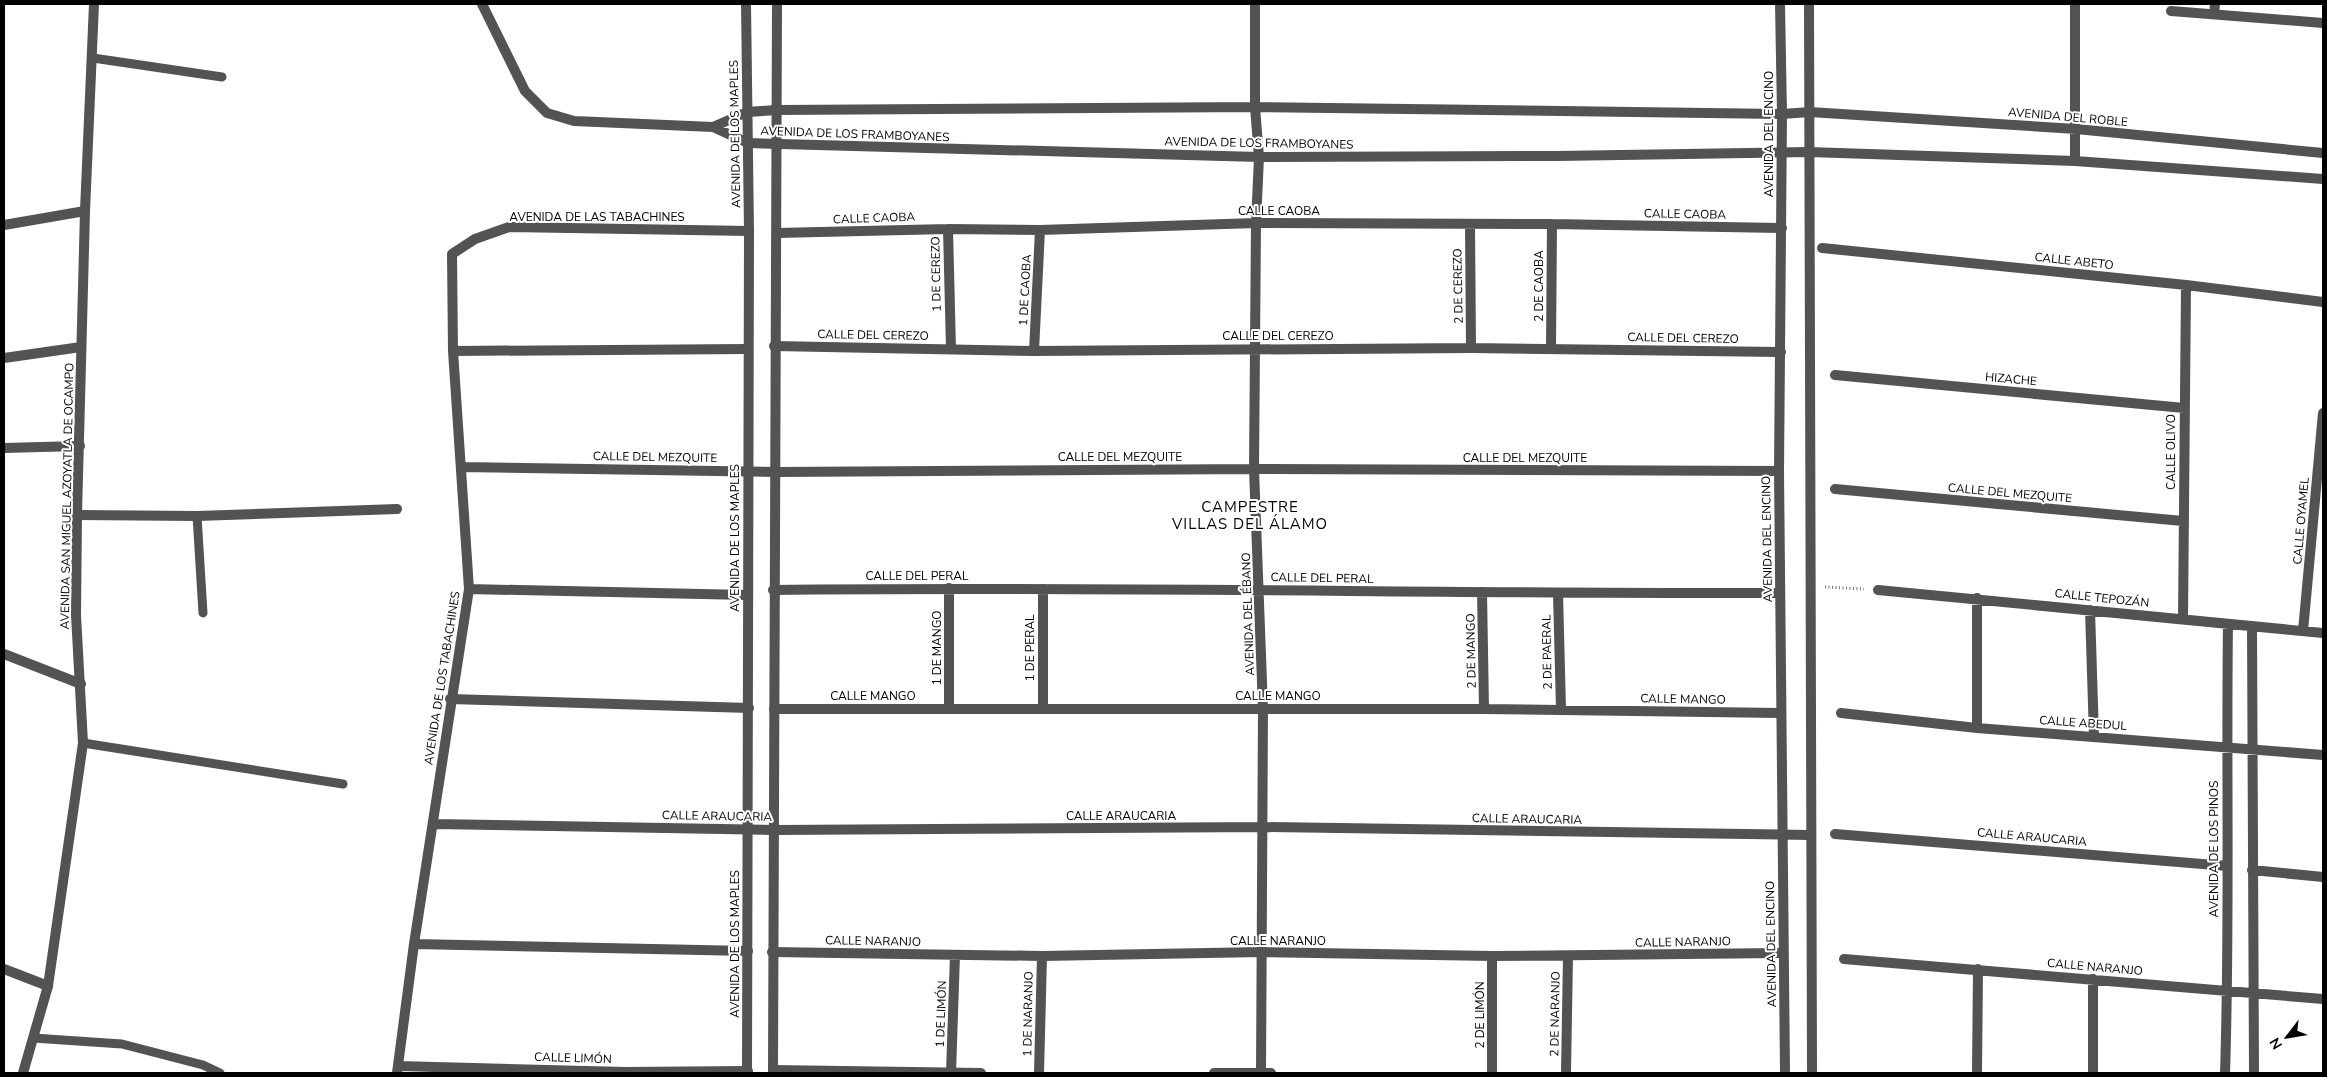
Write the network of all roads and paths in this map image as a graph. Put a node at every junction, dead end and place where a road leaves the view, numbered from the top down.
1 (94, 4) edge
2 (482, 4) edge
3 (746, 4) edge
4 (777, 4) edge
5 (1255, 4) edge
6 (1780, 4) edge
7 (1809, 4) edge
8 (2075, 4) edge
9 (2215, 9) edge
10 (2171, 11) dead end
11 (2323, 23) edge
12 (93, 58) junction
13 (222, 77) dead end
14 (1255, 107) junction
15 (777, 110) junction
16 (748, 112) junction
17 (1810, 112) junction
18 (1782, 114) junction
19 (713, 126) junction
20 (2076, 129) junction
21 (748, 143) junction
22 (776, 145) junction
23 (1810, 152) junction
24 (1782, 153) junction
25 (2323, 153) edge
26 (1259, 157) junction
27 (2075, 161) junction
28 (2323, 179) edge
29 (85, 211) junction
30 (1256, 223) junction
31 (1470, 224) junction
32 (1552, 224) junction
33 (4, 225) edge
34 (1782, 228) junction
35 (948, 229) junction
36 (1040, 230) junction
37 (749, 231) junction
38 (777, 233) junction
39 (1822, 248) dead end
40 (452, 254) joint
41 (2186, 285) junction
42 (2323, 302) edge
43 (774, 346) junction
44 (82, 347) junction
45 (1471, 348) junction
46 (1551, 348) junction
47 (747, 349) junction
48 (951, 349) junction
49 (1255, 349) junction
50 (453, 351) junction
51 (1034, 351) junction
52 (1781, 352) junction
53 (4, 358) edge
54 (1835, 376) dead end
55 (2184, 408) junction
56 (2323, 418) edge
57 (80, 446) junction
58 (4, 448) edge
59 (461, 466) junction
60 (1254, 469) junction
61 (748, 471) junction
62 (1779, 471) junction
63 (776, 472) junction
64 (1835, 489) dead end
65 (397, 509) dead end
66 (77, 515) junction
67 (197, 516) junction
68 (2183, 521) junction
69 (2312, 530) junction
70 (2323, 531) edge
71 (1809, 587) junction
72 (949, 588) junction
73 (1043, 589) junction
74 (1260, 589) junction
75 (469, 590) junction
76 (773, 590) junction
77 (1878, 590) joint
78 (1482, 592) junction
79 (1558, 593) junction
80 (1780, 593) junction
81 (747, 595) junction
82 (1977, 598) junction
83 (2090, 610) junction
84 (203, 613) dead end
85 (2183, 619) junction
86 (2228, 624) junction
87 (2252, 626) junction
88 (2303, 631) junction
89 (2323, 633) edge
90 (4, 654) edge
91 (81, 684) junction
92 (450, 699) junction
93 (1043, 707) junction
94 (749, 708) junction
95 (949, 708) junction
96 (774, 709) junction
97 (1264, 709) junction
98 (1484, 709) junction
99 (1561, 710) junction
100 (1781, 713) junction
101 (1841, 713) dead end
102 (1976, 728) junction
103 (2094, 736) junction
104 (83, 742) junction
105 (2226, 748) junction
106 (2252, 749) junction
107 (2323, 755) edge
108 (343, 784) dead end
109 (434, 824) junction
110 (1263, 827) junction
111 (746, 829) junction
112 (774, 830) junction
113 (1835, 834) dead end
114 (1783, 836) junction
115 (1810, 836) junction
116 (2227, 866) junction
117 (2252, 870) junction
118 (2323, 877) edge
119 (414, 944) junction
120 (748, 951) junction
121 (772, 952) junction
122 (1262, 952) junction
123 (1784, 953) junction
124 (956, 956) junction
125 (1042, 956) junction
126 (1492, 956) junction
127 (1568, 956) junction
128 (1844, 959) dead end
129 (4, 969) edge
130 (1978, 970) junction
131 (2093, 979) junction
132 (48, 986) junction
133 (2228, 992) junction
134 (2254, 995) junction
135 (2323, 999) edge
136 (34, 1038) junction
137 (398, 1069) edge
138 (625, 1072) edge
139 (748, 1072) edge
140 (773, 1072) edge
141 (23, 1073) edge
142 (220, 1073) edge
143 (951, 1073) edge
144 (981, 1073) edge
145 (1039, 1073) edge
146 (1214, 1073) edge
147 (1261, 1073) edge
148 (1271, 1073) edge
149 (1492, 1073) edge
150 (1566, 1073) edge
151 (1785, 1073) edge
152 (1812, 1073) edge
153 (1978, 1073) edge
154 (2093, 1073) edge
155 (2225, 1073) edge
156 (2254, 1073) edge

1 - 12 street, AVENIDA SAN MIGUEL AZOYATLA DE OCAMPO
2 - 19 street, AVENIDA DE LOS FRAMBOYANES
3 - 16 street, AVENIDA DE LOS MAPLES
4 - 15 street
5 - 14 street, AVENIDA DEL ÉBANO
6 - 18 street, AVENIDA DEL ENCINO
7 - 17 street
8 - 20 street
9 - 10 street
9 - 11 street
12 - 13 lane
12 - 29 street, AVENIDA SAN MIGUEL AZOYATLA DE OCAMPO
14 - 15 street, AVENIDA DE LOS FRAMBOYANES
14 - 18 street, AVENIDA DE LOS FRAMBOYANES
14 - 26 street, AVENIDA DEL ÉBANO
15 - 16 street, AVENIDA DE LOS FRAMBOYANES
15 - 22 street
16 - 19 street, AVENIDA DE LOS FRAMBOYANES
16 - 21 street, AVENIDA DE LOS MAPLES
17 - 18 street, AVENIDA DE LOS FRAMBOYANES
17 - 20 street, AVENIDA DEL ROBLE
17 - 23 street
18 - 24 street, AVENIDA DEL ENCINO
19 - 21 street, AVENIDA DE LOS FRAMBOYANES
20 - 25 street, AVENIDA DEL ROBLE
20 - 27 street
21 - 22 street, AVENIDA DE LOS FRAMBOYANES
21 - 37 street, AVENIDA DE LOS MAPLES
22 - 26 street, AVENIDA DE LOS FRAMBOYANES
22 - 38 street
23 - 24 street, AVENIDA DE LOS FRAMBOYANES
23 - 27 street
23 - 71 street
24 - 26 street, AVENIDA DE LOS FRAMBOYANES
24 - 34 street, AVENIDA DEL ENCINO
26 - 30 street, AVENIDA DEL ÉBANO
27 - 28 street
29 - 33 street
29 - 44 street, AVENIDA SAN MIGUEL AZOYATLA DE OCAMPO
30 - 31 street, CALLE CAOBA
30 - 36 street, CALLE CAOBA
30 - 49 street, AVENIDA DEL ÉBANO
31 - 32 street, CALLE CAOBA
31 - 45 street, 2 DE CEREZO
32 - 34 street, CALLE CAOBA
32 - 46 street, 2 DE CAOBA
34 - 52 street, AVENIDA DEL ENCINO
35 - 36 street, CALLE CAOBA
35 - 38 street, CALLE CAOBA
35 - 48 street, 1 DE CEREZO
36 - 51 street, 1 DE CAOBA
37 - 40 street, AVENIDA DE LAS TABACHINES
37 - 47 street, AVENIDA DE LOS MAPLES
38 - 43 street
39 - 41 street, CALLE ABETO
40 - 50 street, AVENIDA DE LOS TABACHINES
41 - 42 street, CALLE ABETO
41 - 55 street, CALLE OLIVO
43 - 48 street, CALLE DEL CEREZO
43 - 63 street
44 - 53 street
44 - 57 street, AVENIDA SAN MIGUEL AZOYATLA DE OCAMPO
45 - 46 street, CALLE DEL CEREZO
45 - 49 street, CALLE DEL CEREZO
46 - 52 street, CALLE DEL CEREZO
47 - 50 street
47 - 61 street, AVENIDA DE LOS MAPLES
48 - 51 street, CALLE DEL CEREZO
49 - 51 street, CALLE DEL CEREZO
49 - 60 street, AVENIDA DEL ÉBANO
50 - 59 street, AVENIDA DE LOS TABACHINES
52 - 62 street, AVENIDA DEL ENCINO
54 - 55 street, HIZACHE
55 - 68 street, CALLE OLIVO
56 - 69 street, CALLE OYAMEL
57 - 58 street
57 - 66 street, AVENIDA SAN MIGUEL AZOYATLA DE OCAMPO
59 - 61 street, CALLE DEL MEZQUITE
59 - 75 street, AVENIDA DE LOS TABACHINES
60 - 62 street, CALLE DEL MEZQUITE
60 - 63 street, CALLE DEL MEZQUITE
60 - 74 street, AVENIDA DEL ÉBANO
61 - 63 street, CALLE DEL MEZQUITE
61 - 81 street, AVENIDA DE LOS MAPLES
62 - 80 street, AVENIDA DEL ENCINO
63 - 76 street
64 - 68 street, CALLE DEL MEZQUITE
65 - 67 street
66 - 67 street
66 - 91 street, AVENIDA SAN MIGUEL AZOYATLA DE OCAMPO
67 - 84 lane
68 - 85 street, CALLE OLIVO
69 - 70 street
69 - 88 street, CALLE OYAMEL
71 - 77 path
71 - 115 street
72 - 73 street, CALLE DEL PERAL
72 - 76 street, CALLE DEL PERAL
72 - 95 street, 1 DE MANGO
73 - 74 street, CALLE DEL PERAL
73 - 93 street, 1 DE PERAL
74 - 78 street, CALLE DEL PERAL
74 - 97 street, AVENIDA DEL ÉBANO
75 - 81 street
75 - 92 street, AVENIDA DE LOS TABACHINES
76 - 96 street
77 - 82 street, CALLE TEPOZÁN
78 - 79 street, CALLE DEL PERAL
78 - 98 street, 2 DE MANGO
79 - 80 street, CALLE DEL PERAL
79 - 99 street, 2 DE PAERAL
80 - 100 street, AVENIDA DEL ENCINO
81 - 94 street, AVENIDA DE LOS MAPLES
82 - 83 street, CALLE TEPOZÁN
82 - 102 street
83 - 85 street, CALLE TEPOZÁN
83 - 103 street
85 - 86 street, CALLE TEPOZÁN
86 - 87 street, CALLE TEPOZÁN
86 - 105 street, AVENIDA DE LOS PINOS
87 - 88 street, CALLE TEPOZÁN
87 - 106 street
88 - 89 street, CALLE TEPOZÁN
90 - 91 street
91 - 104 street, AVENIDA SAN MIGUEL AZOYATLA DE OCAMPO
92 - 94 street
92 - 109 street, AVENIDA DE LOS TABACHINES
93 - 95 street, CALLE MANGO
93 - 97 street, CALLE MANGO
94 - 111 street, AVENIDA DE LOS MAPLES
95 - 96 street, CALLE MANGO
96 - 112 street
97 - 98 street, CALLE MANGO
97 - 110 street, AVENIDA DEL ÉBANO
98 - 99 street, CALLE MANGO
99 - 100 street, CALLE MANGO
100 - 114 street, AVENIDA DEL ENCINO
101 - 102 street, CALLE ABEDUL
102 - 103 street, CALLE ABEDUL
103 - 105 street, CALLE ABEDUL
104 - 108 lane
104 - 132 street, AVENIDA SAN MIGUEL AZOYATLA DE OCAMPO
105 - 106 street, CALLE ABEDUL
105 - 116 street, AVENIDA DE LOS PINOS
106 - 107 street, CALLE ABEDUL
106 - 117 street
109 - 111 street, CALLE ARAUCARIA
109 - 119 street, AVENIDA DE LOS TABACHINES
110 - 112 street, CALLE ARAUCARIA
110 - 114 street, CALLE ARAUCARIA
110 - 122 street, AVENIDA DEL ÉBANO
111 - 112 street, CALLE ARAUCARIA
111 - 120 street, AVENIDA DE LOS MAPLES
112 - 121 street
113 - 116 street, CALLE ARAUCARIA
114 - 115 street, CALLE ARAUCARIA
114 - 123 street, AVENIDA DEL ENCINO
115 - 152 street
116 - 133 street, AVENIDA DE LOS PINOS
117 - 118 street
117 - 134 street
119 - 120 street
119 - 137 street, AVENIDA DE LOS TABACHINES
120 - 139 street, AVENIDA DE LOS MAPLES
121 - 124 street, CALLE NARANJO
121 - 140 street
122 - 125 street, CALLE NARANJO
122 - 126 street, CALLE NARANJO
122 - 147 street, AVENIDA DEL ÉBANO
123 - 127 street, CALLE NARANJO
123 - 151 street, AVENIDA DEL ENCINO
124 - 125 street, CALLE NARANJO
124 - 143 street, 1 DE LIMÓN
125 - 145 street, 1 DE NARANJO
126 - 127 street, CALLE NARANJO
126 - 149 street, 2 DE LIMÓN
127 - 150 street, 2 DE NARANJO
128 - 130 street, CALLE NARANJO
129 - 132 street
130 - 131 street, CALLE NARANJO
130 - 153 street
131 - 133 street, CALLE NARANJO
131 - 154 street
132 - 136 street, AVENIDA SAN MIGUEL AZOYATLA DE OCAMPO
133 - 134 street, CALLE NARANJO
133 - 155 street, AVENIDA DE LOS PINOS
134 - 135 street, CALLE NARANJO
134 - 156 street
136 - 141 street, AVENIDA SAN MIGUEL AZOYATLA DE OCAMPO
136 - 142 lane
137 - 138 street, CALLE LIMÓN
138 - 139 street, CALLE LIMÓN
140 - 143 street
143 - 144 street
146 - 147 street
147 - 148 street

